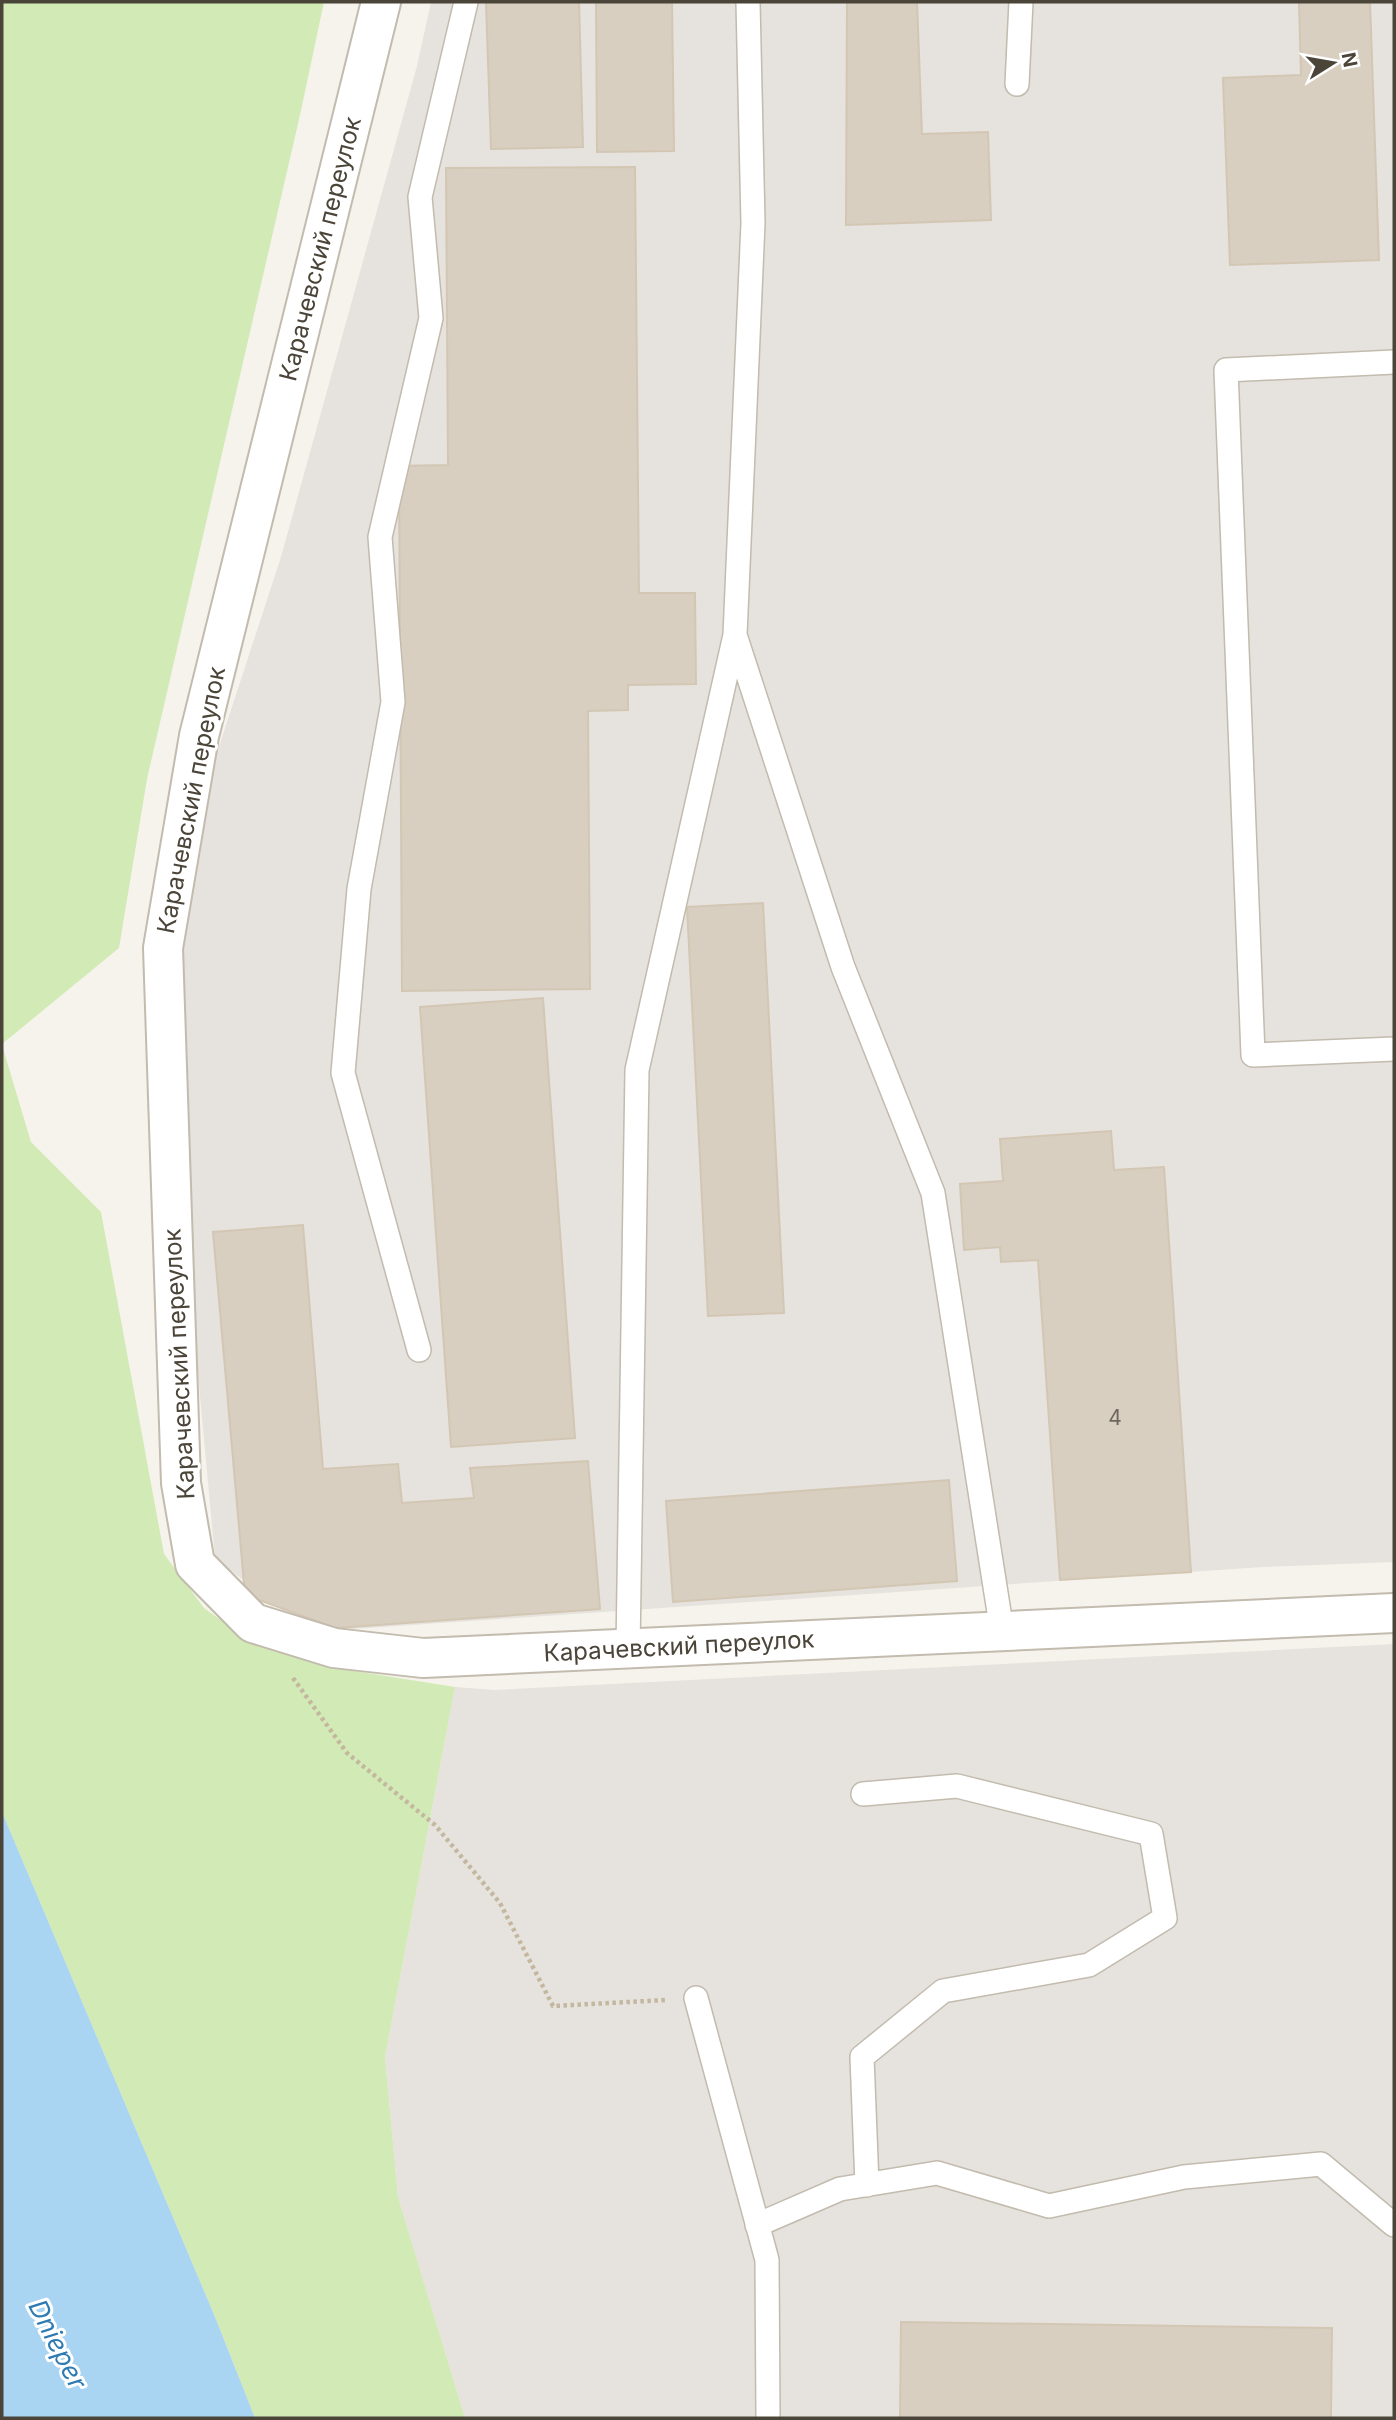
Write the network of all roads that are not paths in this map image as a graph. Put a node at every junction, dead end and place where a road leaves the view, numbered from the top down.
1 (381, 2) edge
2 (466, 2) edge
3 (748, 2) edge
4 (1021, 2) edge
5 (1017, 84) dead end
6 (1394, 362) edge
7 (735, 635) junction
8 (1394, 1049) edge
9 (419, 1350) dead end
10 (1394, 1614) edge
11 (1002, 1632) junction
12 (628, 1649) junction
13 (863, 1794) dead end
14 (696, 1998) road end
15 (867, 2185) junction
16 (757, 2225) junction
17 (1394, 2225) edge
18 (768, 2418) edge

1 - 12 street, Карачевский переулок
2 - 9 lane
3 - 7 lane
4 - 5 lane
6 - 8 lane
7 - 11 lane
7 - 12 lane
10 - 11 street, Карачевский переулок
11 - 12 street, Карачевский переулок
13 - 15 lane
14 - 16 lane
15 - 16 lane
15 - 17 lane
16 - 18 lane

